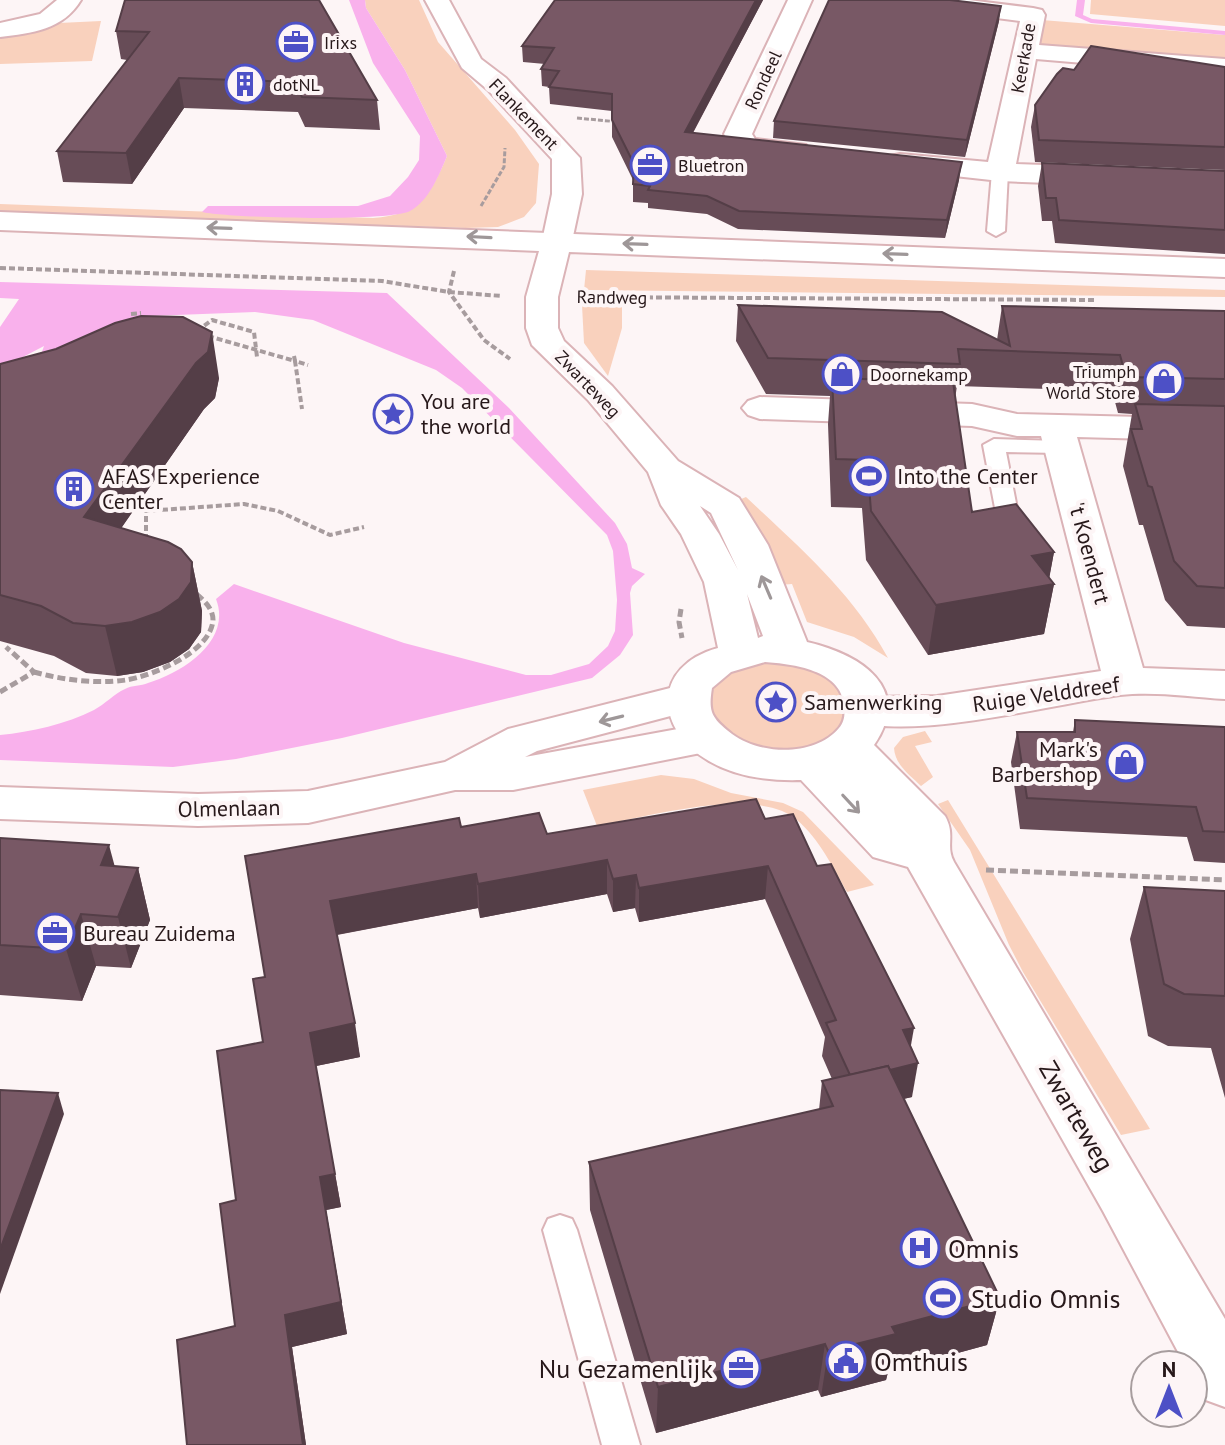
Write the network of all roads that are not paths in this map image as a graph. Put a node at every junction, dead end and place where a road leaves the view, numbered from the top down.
1 (69, 0) edge
2 (437, 0) edge
3 (800, 0) edge
4 (910, 0) edge
5 (0, 30) edge
6 (1025, 51) junction
7 (1225, 67) edge
8 (826, 154) edge
9 (874, 159) edge
10 (1000, 172) junction
11 (1120, 177) edge
12 (0, 221) edge
13 (996, 231) dead end
14 (0, 246) edge
15 (460, 249) junction
16 (550, 267) junction
17 (1225, 268) edge
18 (1225, 285) edge
19 (760, 408) dead end
20 (1225, 430) edge
21 (1058, 437) junction
22 (665, 469) junction
23 (1011, 534) edge
24 (789, 650) junction
25 (740, 652) junction
26 (1125, 681) junction
27 (1225, 685) edge
28 (686, 698) junction
29 (705, 739) junction
30 (842, 740) junction
31 (455, 775) junction
32 (0, 803) edge
33 (560, 1230) dead end
34 (1225, 1378) edge
35 (621, 1445) edge

1 - 5 street
2 - 16 street, Flankement
3 - 8 street, Rondeel
4 - 6 street, Keerkade
6 - 7 street
6 - 10 street, Keerkade
9 - 10 street
10 - 11 street
10 - 13 lane
15 -> 12 street, Randweg
14 - 15 street, Randweg
15 - 16 street, Randweg
17 -> 16 street, Randweg
16 - 18 street, Randweg
16 - 22 street, Zwarteweg
19 - 21 street
20 - 21 street
21 - 23 lane
21 - 26 street, 't Koendert
24 -> 22 street, Zwarteweg
22 - 25 street, Zwarteweg
24 - 25 street
24 - 30 street
25 - 28 street
26 - 27 street, Ruige Velddreef
26 - 30 street, Ruige Velddreef
28 - 29 street
28 -> 31 street, Olmenlaan
29 - 30 street
29 - 31 street, Olmenlaan
30 - 34 street, Zwarteweg
31 - 32 street, Olmenlaan
33 - 35 lane

